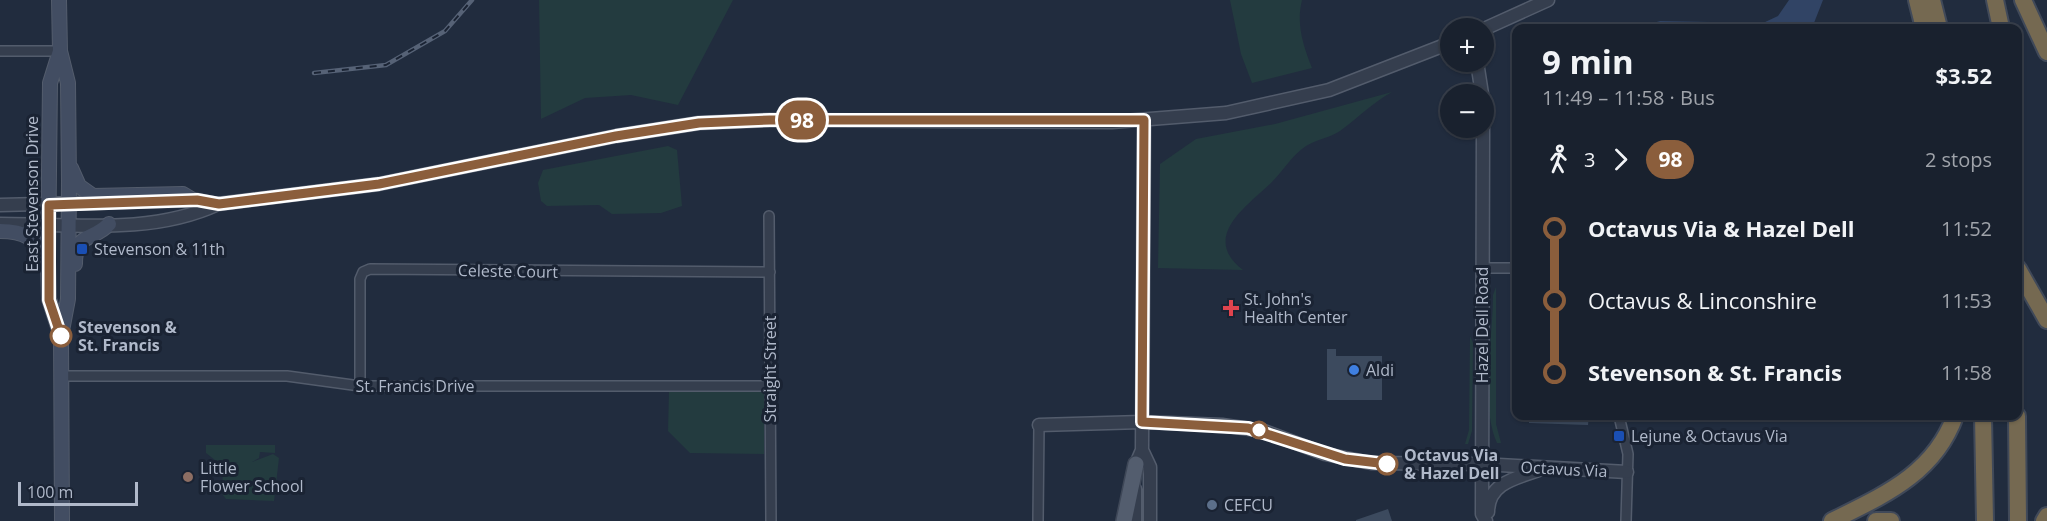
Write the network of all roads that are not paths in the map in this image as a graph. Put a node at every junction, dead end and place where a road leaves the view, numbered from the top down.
1 (59, 0) edge
2 (1548, 0) edge
3 (1917, 0) edge
4 (1932, 0) edge
5 (1995, 0) edge
6 (2023, 0) edge
7 (1494, 24) edge
8 (1923, 24) edge
9 (1938, 24) edge
10 (2000, 24) edge
11 (1440, 48) edge
12 (0, 51) edge
13 (60, 51) junction
14 (2047, 52) edge
15 (1144, 120) junction
16 (1483, 138) edge
17 (69, 161) junction
18 (193, 200) junction
19 (219, 204) junction
20 (0, 205) edge
21 (49, 205) junction
22 (69, 205) junction
23 (769, 216) dead end
24 (0, 224) edge
25 (49, 224) junction
26 (69, 224) junction
27 (109, 224) junction
28 (0, 231) edge
29 (48, 261) junction
30 (1483, 268) junction
31 (1512, 268) edge
32 (770, 272) junction
33 (2022, 276) edge
34 (2047, 320) edge
35 (62, 329) junction
36 (61, 376) junction
37 (360, 386) junction
38 (770, 386) junction
39 (1620, 420) edge
40 (1954, 420) edge
41 (1983, 420) edge
42 (2017, 420) edge
43 (1142, 422) junction
44 (1038, 425) joint
45 (1139, 457) junction
46 (1481, 464) junction
47 (1542, 468) junction
48 (1627, 472) junction
49 (2047, 516) edge
50 (62, 521) edge
51 (771, 521) edge
52 (1038, 521) edge
53 (1124, 521) edge
54 (1135, 521) edge
55 (1150, 521) edge
56 (1486, 521) edge
57 (1626, 521) edge
58 (1832, 521) edge
59 (1876, 521) edge
60 (1891, 521) edge
61 (1985, 521) edge
62 (2018, 521) edge
63 (2044, 521) edge

1 - 13 main road, East Stevenson Drive
2 - 7 street
3 - 8 highway
4 - 9 highway
5 - 10 highway
6 - 14 highway
11 - 15 street
12 - 13 street
13 - 17 main road, East Stevenson Drive
13 - 21 main road, East Stevenson Drive
15 - 19 street
15 - 43 street
16 - 30 street, Hazel Dell Road
17 - 18 main road
17 - 22 main road, East Stevenson Drive
18 - 19 street
18 - 22 street
19 - 27 street
20 - 21 street
21 - 22 street
21 - 25 main road, East Stevenson Drive
22 - 26 main road, East Stevenson Drive
23 - 32 street, Straight Street
24 - 25 street
25 - 26 street
25 - 29 main road, East Stevenson Drive
26 - 27 street
26 - 35 main road, East Stevenson Drive
27 - 35 main road
28 - 29 main road
29 - 35 main road, East Stevenson Drive
30 - 31 street
30 - 46 street, Hazel Dell Road
32 - 37 street, Celeste Court
32 - 38 street, Straight Street
33 - 34 highway
35 - 36 main road, East Stevenson Drive
36 - 37 street, St. Francis Drive
36 - 50 main road, East Stevenson Drive
37 - 38 street, St. Francis Drive
38 - 51 street, Straight Street
39 - 48 street
40 - 58 highway
41 - 61 highway
42 - 62 highway
43 - 44 street, Octavus Via
43 - 45 street
43 - 46 street, Octavus Via
44 - 52 street
45 - 53 main road
45 - 54 street
45 - 55 street
46 - 47 street, Octavus Via
46 - 56 street, Hazel Dell Road
47 - 48 street, Octavus Via
47 - 56 street
48 - 57 street
49 - 63 highway
59 - 60 highway

